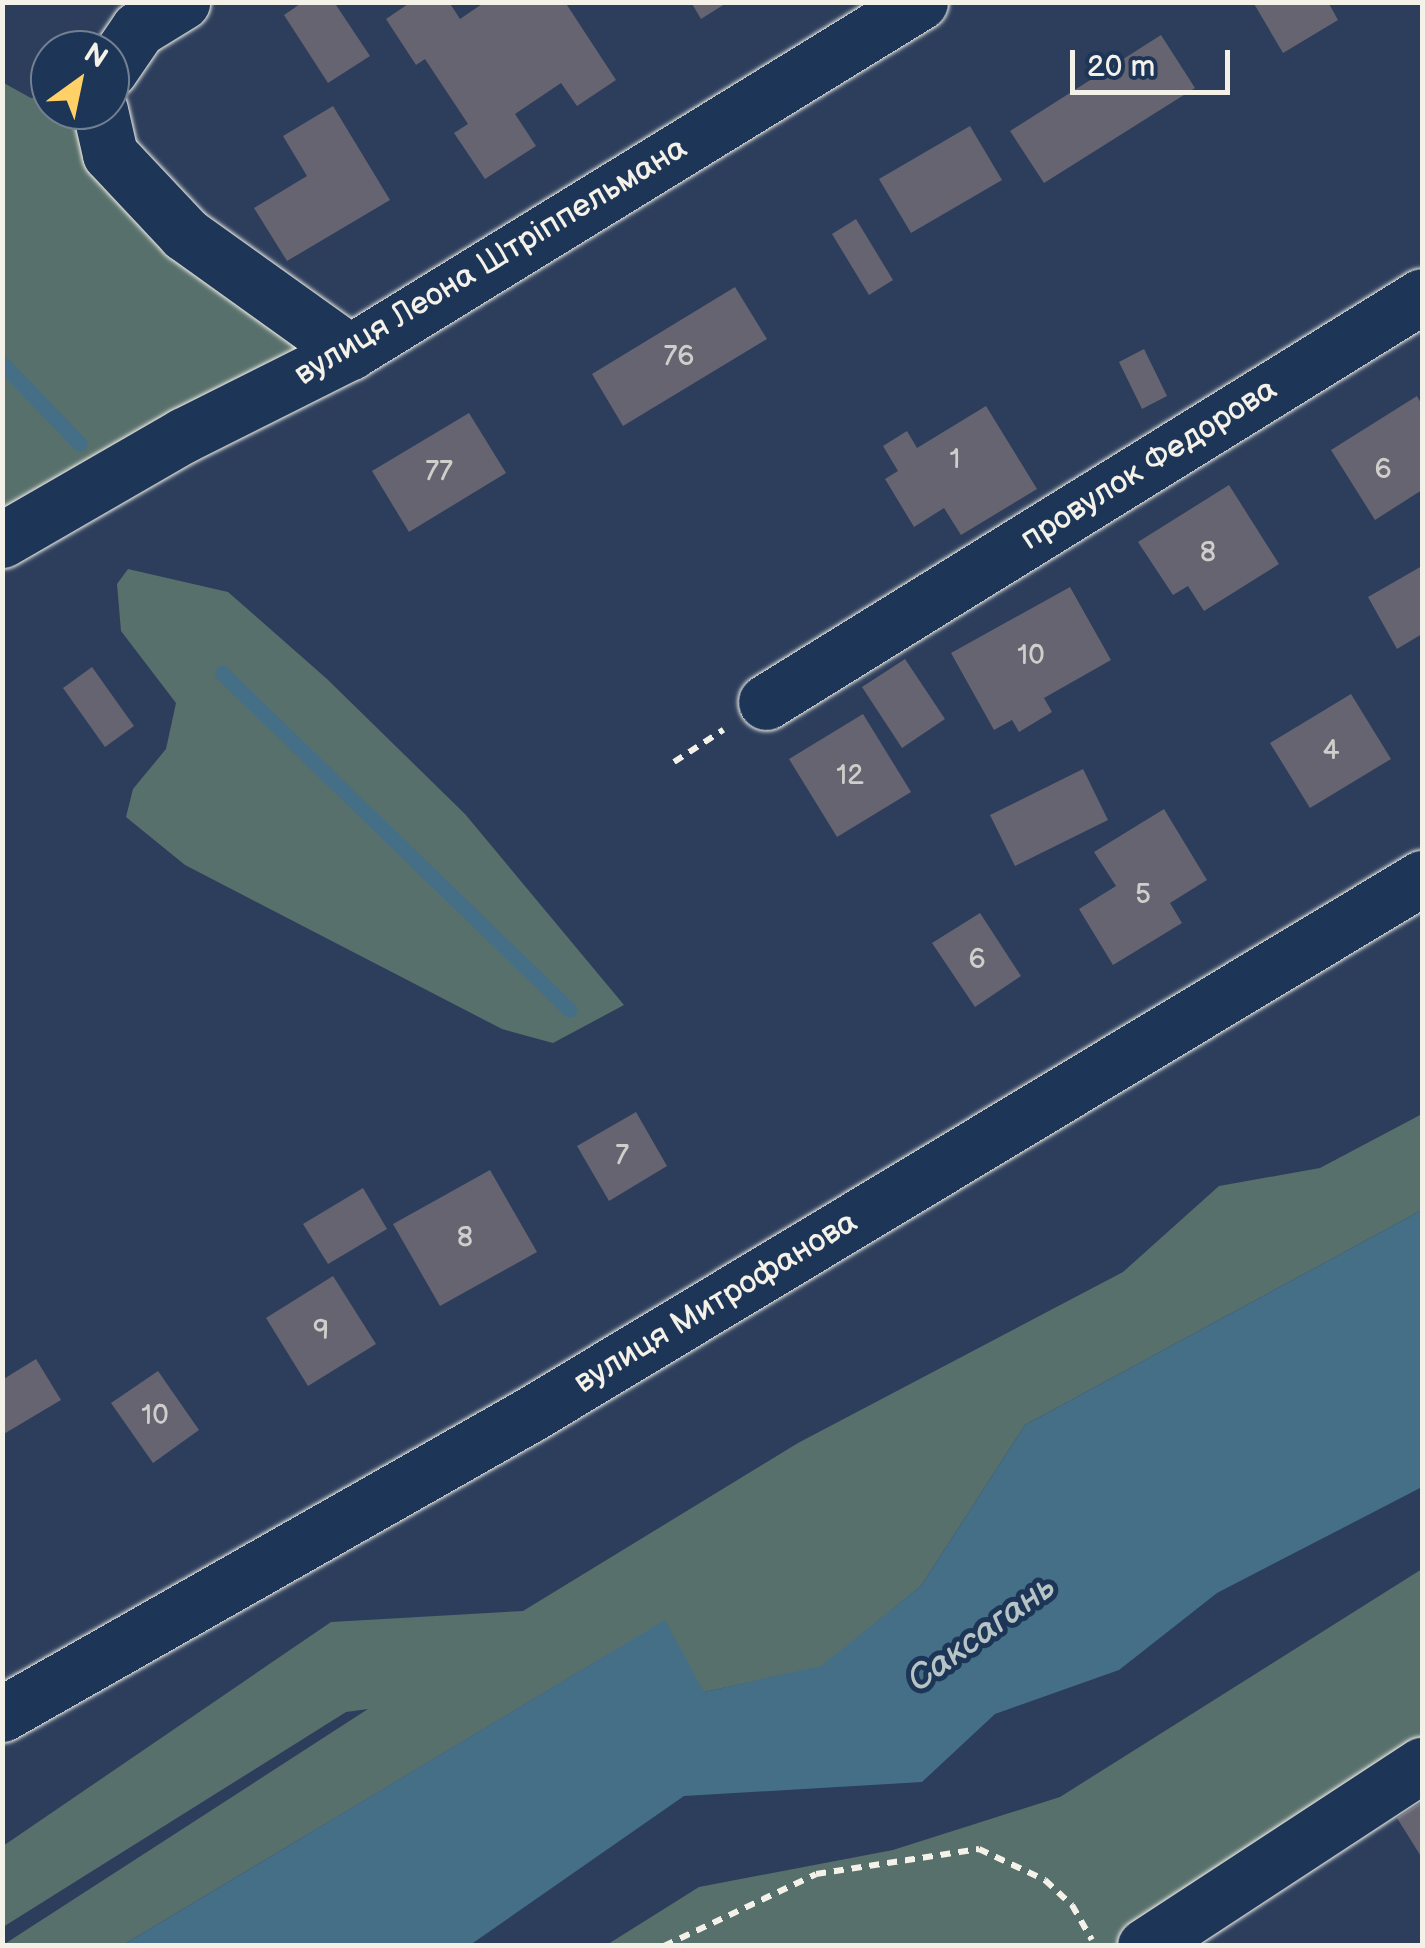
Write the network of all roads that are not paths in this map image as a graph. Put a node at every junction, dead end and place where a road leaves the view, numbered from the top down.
1 (182, 2) edge
2 (920, 2) edge
3 (130, 41) edge
4 (105, 130) edge
5 (1422, 296) edge
6 (350, 352) junction
7 (2, 540) edge
8 (766, 702) dead end
9 (1422, 878) edge
10 (2, 1714) edge
11 (1422, 1765) edge
12 (1146, 1946) edge

1 - 3 street
2 - 6 street, вулиця Леона Штріппельмана
4 - 6 street
5 - 8 street, провулок Федорова
6 - 7 street, вулиця Леона Штріппельмана
9 - 10 street, вулиця Митрофанова
11 - 12 street

